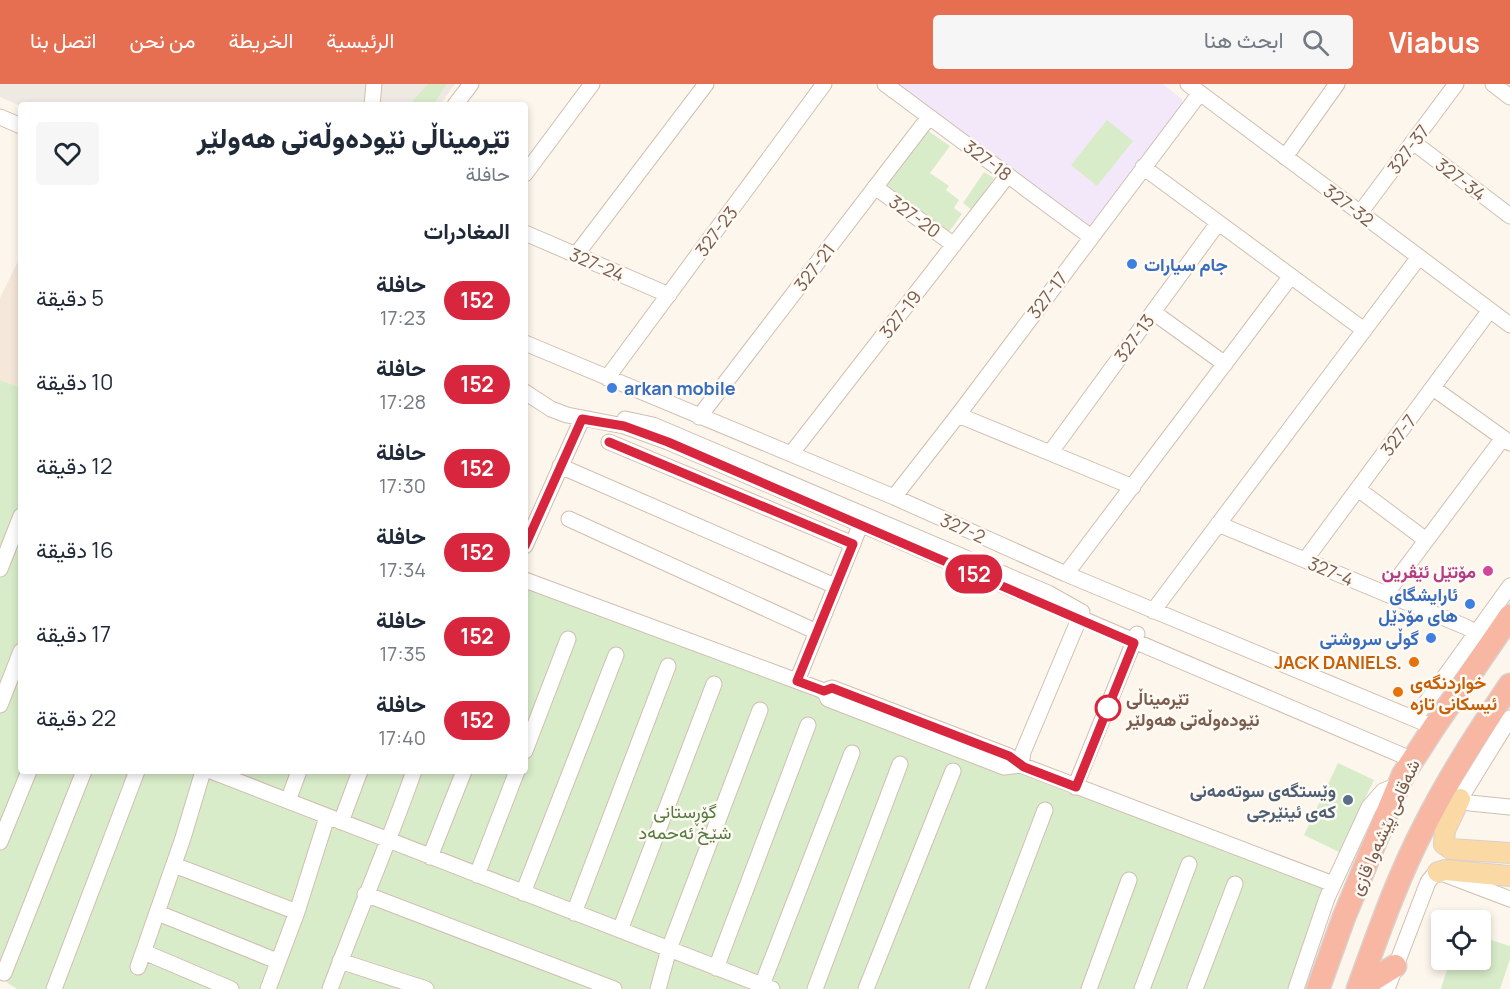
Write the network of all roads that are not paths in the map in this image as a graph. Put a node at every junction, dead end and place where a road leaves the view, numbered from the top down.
1 (374, 84) edge
2 (471, 84) edge
3 (592, 84) edge
4 (824, 84) edge
5 (885, 84) edge
6 (1337, 84) edge
7 (1456, 84) edge
8 (1493, 84) edge
9 (702, 85) edge
10 (1194, 88) edge
11 (1510, 97) edge
12 (372, 102) edge
13 (457, 102) edge
14 (0, 117) edge
15 (929, 117) junction
16 (18, 125) edge
17 (1413, 142) junction
18 (1285, 157) junction
19 (1143, 167) junction
20 (528, 170) edge
21 (1008, 175) junction
22 (875, 187) junction
23 (1360, 213) junction
24 (1510, 216) edge
25 (1218, 223) junction
26 (528, 234) edge
27 (1091, 237) junction
28 (954, 245) junction
29 (576, 255) junction
30 (1419, 257) junction
31 (1291, 276) junction
32 (669, 295) junction
33 (1490, 310) junction
34 (1153, 312) junction
35 (1510, 325) edge
36 (1364, 330) junction
37 (528, 343) edge
38 (1225, 364) junction
39 (607, 378) junction
40 (1433, 388) junction
41 (528, 394) edge
42 (958, 415) junction
43 (699, 417) junction
44 (582, 419) junction
45 (1507, 440) edge
46 (609, 442) dead end
47 (1050, 453) junction
48 (791, 454) junction
49 (560, 466) junction
50 (1132, 487) junction
51 (1358, 489) junction
52 (894, 497) junction
53 (569, 519) dead end
54 (862, 519) junction
55 (18, 524) edge
56 (1218, 524) junction
57 (528, 539) edge
58 (1426, 540) junction
59 (853, 544) junction
60 (1305, 560) junction
61 (0, 569) edge
62 (1066, 574) junction
63 (528, 581) edge
64 (835, 586) junction
65 (1510, 586) edge
66 (1386, 594) junction
67 (1153, 611) junction
68 (1080, 615) junction
69 (1510, 616) edge
70 (817, 632) junction
71 (1476, 633) junction
72 (1136, 638) junction
73 (568, 639) dead end
74 (616, 655) dead end
75 (18, 657) edge
76 (668, 666) dead end
77 (797, 681) junction
78 (714, 684) dead end
79 (1510, 685) edge
80 (3, 689) edge
81 (18, 695) edge
82 (0, 705) edge
83 (760, 710) dead end
84 (1510, 718) edge
85 (1424, 722) junction
86 (808, 725) dead end
87 (528, 743) edge
88 (852, 753) dead end
89 (1415, 757) junction
90 (900, 764) dead end
91 (1021, 765) junction
92 (953, 771) dead end
93 (28, 774) edge
94 (83, 774) edge
95 (136, 774) edge
96 (202, 774) edge
97 (219, 774) edge
98 (254, 774) edge
99 (298, 774) edge
100 (358, 774) edge
101 (413, 774) edge
102 (463, 774) edge
103 (516, 774) edge
104 (1400, 784) junction
105 (249, 786) junction
106 (1076, 787) junction
107 (1452, 794) junction
108 (288, 801) junction
109 (1510, 807) edge
110 (1045, 810) dead end
111 (334, 820) junction
112 (389, 841) junction
113 (0, 842) edge
114 (1510, 853) edge
115 (430, 857) junction
116 (1189, 864) dead end
117 (174, 865) junction
118 (1438, 872) junction
119 (477, 875) junction
120 (1510, 876) edge
121 (1129, 880) dead end
122 (1235, 884) dead end
123 (1333, 884) junction
124 (523, 893) junction
125 (365, 894) junction
126 (1510, 899) edge
127 (297, 912) junction
128 (158, 913) junction
129 (574, 913) junction
130 (620, 930) junction
131 (669, 949) junction
132 (144, 952) junction
133 (278, 961) junction
134 (340, 961) junction
135 (1395, 966) junction
136 (138, 968) dead end
137 (716, 968) junction
138 (4, 973) dead end
139 (767, 987) edge
140 (54, 989) edge
141 (231, 989) edge
142 (268, 989) edge
143 (330, 989) edge
144 (424, 989) edge
145 (614, 989) edge
146 (658, 989) edge
147 (814, 989) edge
148 (866, 989) edge
149 (977, 989) edge
150 (1089, 989) edge
151 (1143, 989) edge
152 (1195, 989) edge
153 (1296, 989) edge
154 (1318, 989) edge
155 (1358, 989) edge
156 (1387, 989) edge

1 - 12 street
2 - 13 street
3 - 20 street
4 - 32 street, 327-23
5 - 15 street, 327-18
6 - 18 street
7 - 17 street, 327-37
8 - 11 street
9 - 29 street
10 - 18 street, 327-32
10 - 19 street, 327-17
14 - 16 street
15 - 21 street, 327-18
15 - 22 street, 327-21
17 - 23 street, 327-37
17 - 24 street, 327-34
18 - 23 street, 327-32
19 - 25 street
19 - 27 street, 327-17
21 - 27 street, 327-18
21 - 28 street, 327-19
22 - 28 street, 327-20
22 - 43 street, 327-21
23 - 30 street, 327-32
25 - 31 street
25 - 34 street, 327-13
26 - 29 street, 327-24
27 - 42 street, 327-17
28 - 48 street, 327-19
29 - 32 street, 327-24
30 - 33 street, 327-32
30 - 36 street
31 - 36 street
31 - 38 street
32 - 39 street, 327-23
33 - 35 street, 327-32
33 - 40 street, 327-7
34 - 38 street
34 - 47 street, 327-13
36 - 56 street
37 - 39 street, 327-2
38 - 50 street
39 - 43 street, 327-2
40 - 45 street
40 - 51 street, 327-7
41 - 44 street
42 - 47 street
42 - 52 street, 327-17
43 - 48 street, 327-2
44 - 49 street
44 - 54 street
45 - 58 street
46 - 59 street
47 - 50 street
48 - 52 street, 327-2
49 - 57 street
49 - 64 street
50 - 62 street
51 - 58 street
51 - 60 street, 327-7
52 - 62 street, 327-2
53 - 70 street
54 - 59 street
54 - 68 street
55 - 61 street
56 - 60 street, 327-4
56 - 67 street
58 - 66 street
59 - 64 street
60 - 66 street, 327-4
62 - 67 street, 327-2
63 - 77 street
64 - 70 street
65 - 71 street
66 - 71 street, 327-4
67 - 85 street, 327-2
68 - 72 street
68 - 91 street
69 - 85 highway, شەقامی پێشەوا قازی
70 - 77 street
71 - 85 street
72 - 89 street
72 - 106 street
73 - 87 street
74 - 124 street
75 - 80 street
76 - 129 street
77 - 91 street
78 - 130 street
79 - 107 highway, شەقامی پێشەوا قازی
80 - 81 street
80 - 82 street
83 - 131 street
84 - 107 street
85 - 89 highway, شەقامی پێشەوا قازی
86 - 137 street
88 - 139 street
89 - 104 highway, شەقامی پێشەوا قازی
90 - 147 street
91 - 106 street
92 - 148 street
93 - 113 street
94 - 138 street
95 - 140 street
96 - 117 street
97 - 105 street
98 - 105 street
99 - 108 street
100 - 111 street
101 - 112 street
102 - 115 street
103 - 119 street
104 - 123 street
104 - 154 highway, شەقامی پێشەوا قازی
105 - 108 street
106 - 123 street
107 - 109 street
107 - 114 main road
107 - 155 highway, شەقامی پێشەوا قازی
108 - 111 street
110 - 149 street
111 - 112 street
111 - 127 street
112 - 115 street
112 - 125 street
115 - 119 street
116 - 151 street
117 - 127 street
117 - 128 street
118 - 120 main road
118 - 126 street
118 - 135 street
119 - 124 street
121 - 150 street
122 - 152 street
123 - 153 street
124 - 129 street
125 - 134 street
125 - 145 street
127 - 133 street
128 - 132 street
128 - 133 street
129 - 130 street
130 - 131 street
131 - 137 street
131 - 146 street
132 - 136 street
132 - 141 street
133 - 142 street
134 - 143 street
134 - 144 street
135 - 155 highway
135 - 156 street
137 - 139 street

